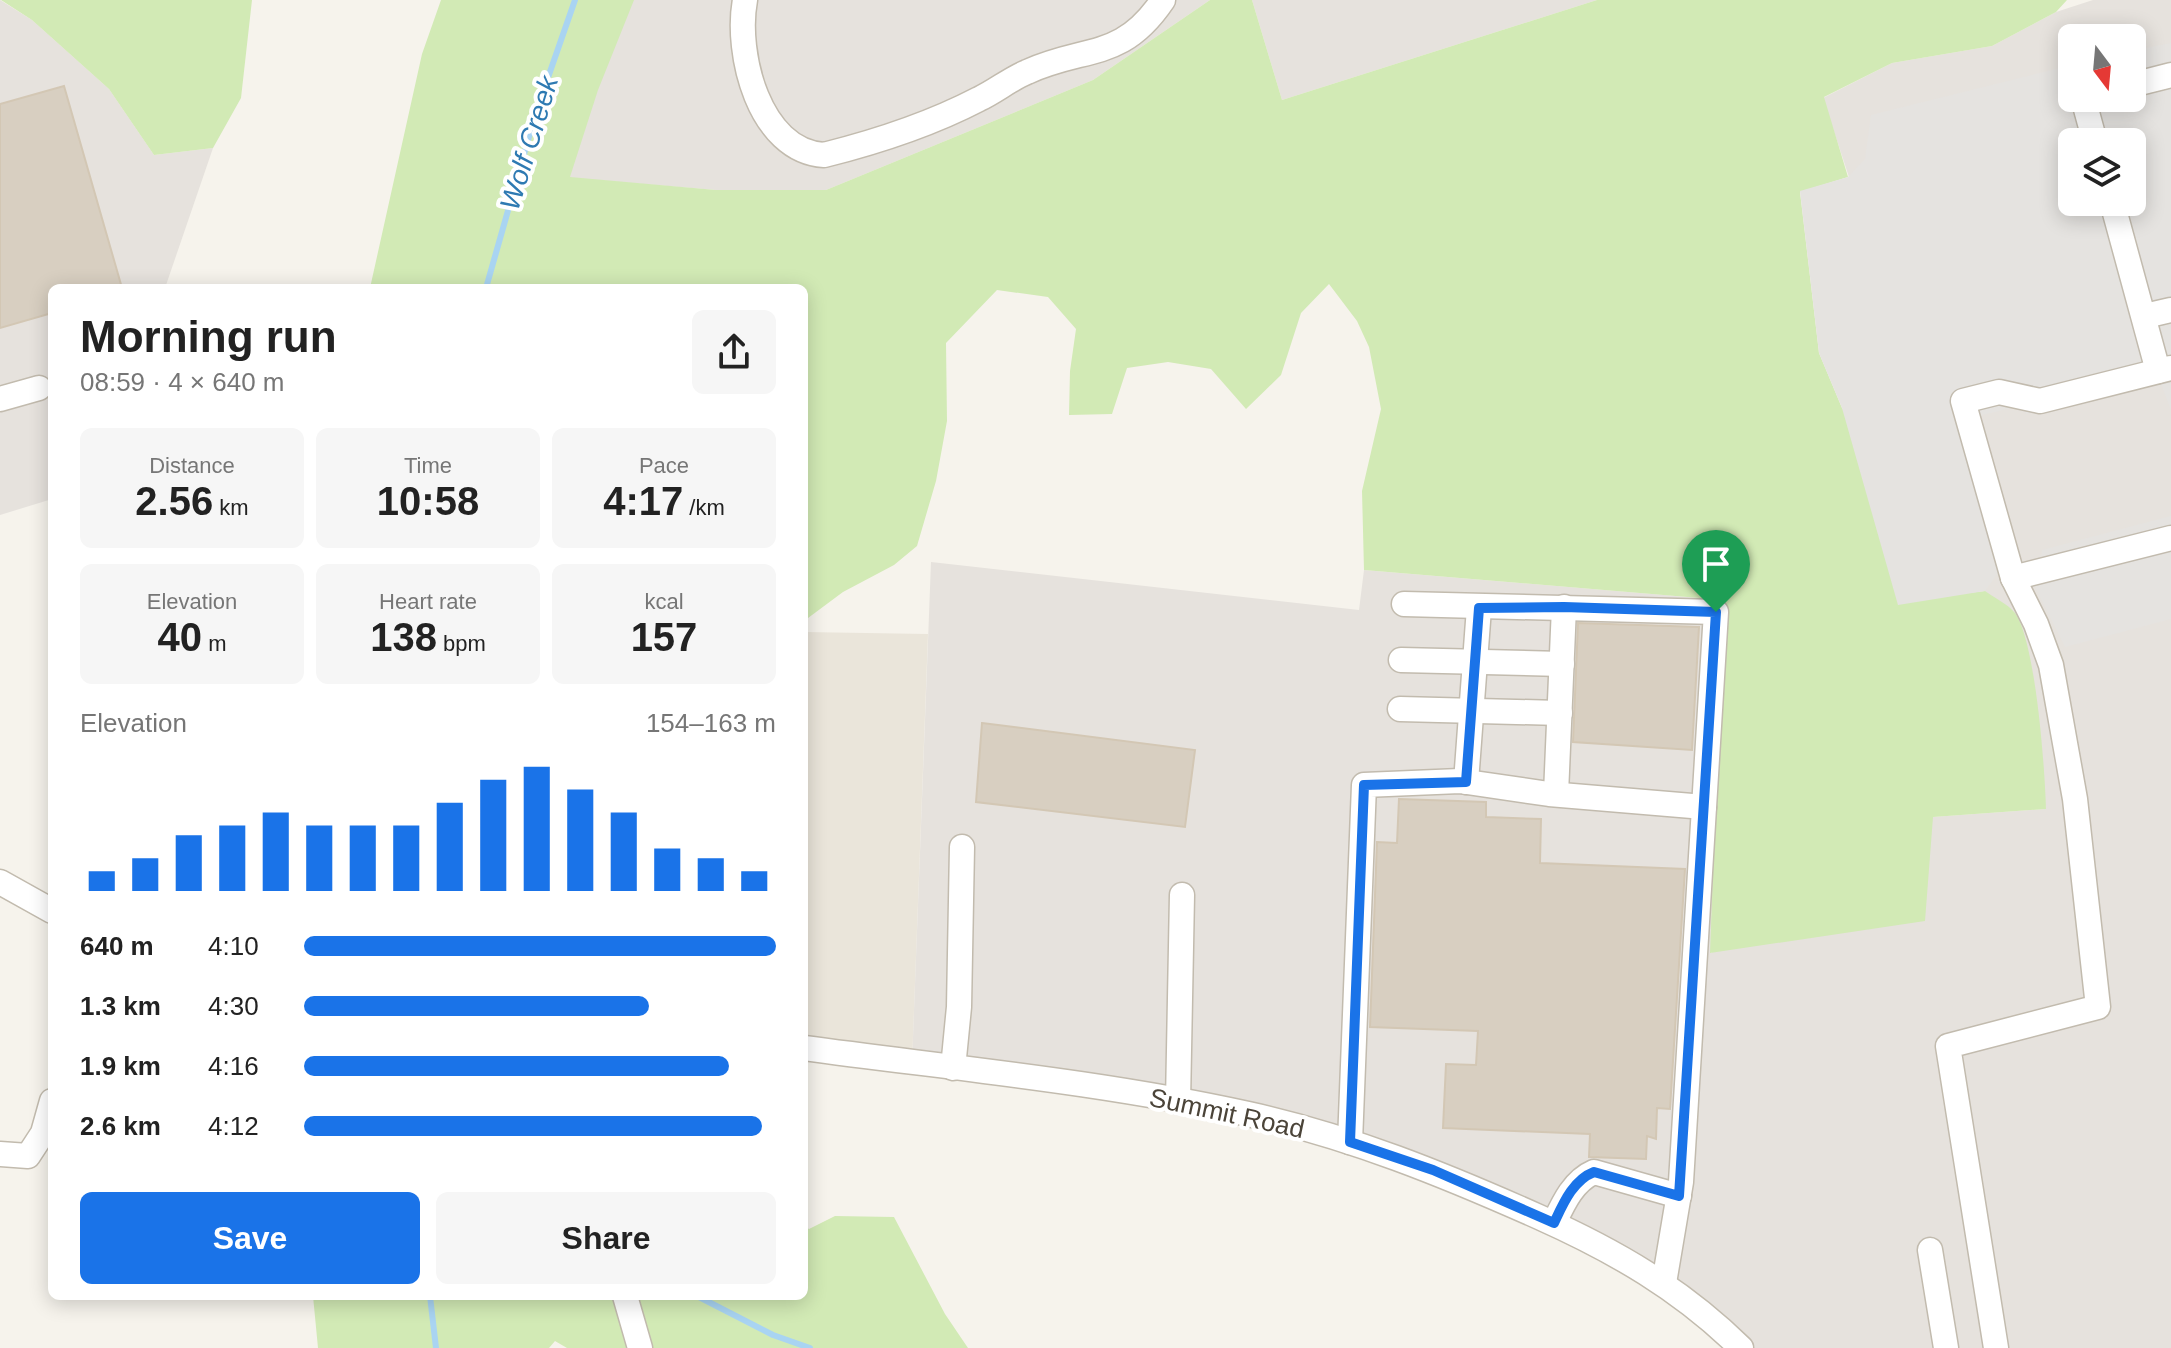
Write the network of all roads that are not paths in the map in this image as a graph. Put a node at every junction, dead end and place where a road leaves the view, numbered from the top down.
1 (745, 0) edge
2 (1163, 0) edge
3 (2171, 75) edge
4 (2146, 81) edge
5 (2116, 216) edge
6 (2171, 310) edge
7 (2145, 316) junction
8 (2165, 369) edge
9 (39, 388) dead end
10 (0, 399) edge
11 (2171, 538) edge
12 (2013, 578) junction
13 (1404, 604) dead end
14 (1564, 607) junction
15 (1479, 608) junction
16 (1401, 660) dead end
17 (1475, 660) junction
18 (1562, 664) junction
19 (1400, 709) dead end
20 (1472, 711) junction
21 (1560, 713) junction
22 (1466, 782) junction
23 (1556, 794) junction
24 (1704, 807) junction
25 (962, 847) dead end
26 (0, 882) edge
27 (1182, 895) dead end
28 (48, 909) edge
29 (808, 1049) edge
30 (953, 1068) junction
31 (1178, 1102) junction
32 (48, 1115) edge
33 (1350, 1142) junction
34 (0, 1154) edge
35 (1679, 1196) junction
36 (1554, 1223) junction
37 (1930, 1250) dead end
38 (1664, 1283) junction
39 (626, 1300) edge
40 (640, 1348) edge
41 (1741, 1348) edge
42 (1946, 1348) edge
43 (1996, 1348) edge

1 - 2 street
3 - 4 street
5 - 7 street
6 - 7 street
7 - 8 street
8 - 12 street
9 - 10 street
11 - 12 street
12 - 43 street
13 - 15 street
14 - 15 street
14 - 18 street
14 - 24 street
15 - 17 street
16 - 17 street
17 - 18 street
17 - 20 street
18 - 21 street
19 - 20 street
20 - 21 street
20 - 22 street
21 - 23 street
22 - 23 street
22 - 33 street
23 - 24 street
24 - 35 street
25 - 30 street
26 - 28 street
27 - 31 street
29 - 30 street, Summit Road
30 - 31 street, Summit Road
31 - 33 street, Summit Road
32 - 34 street
33 - 36 street, Summit Road
35 - 36 street
35 - 38 street
36 - 38 street, Summit Road
37 - 42 street
38 - 41 street, Summit Road
39 - 40 street

